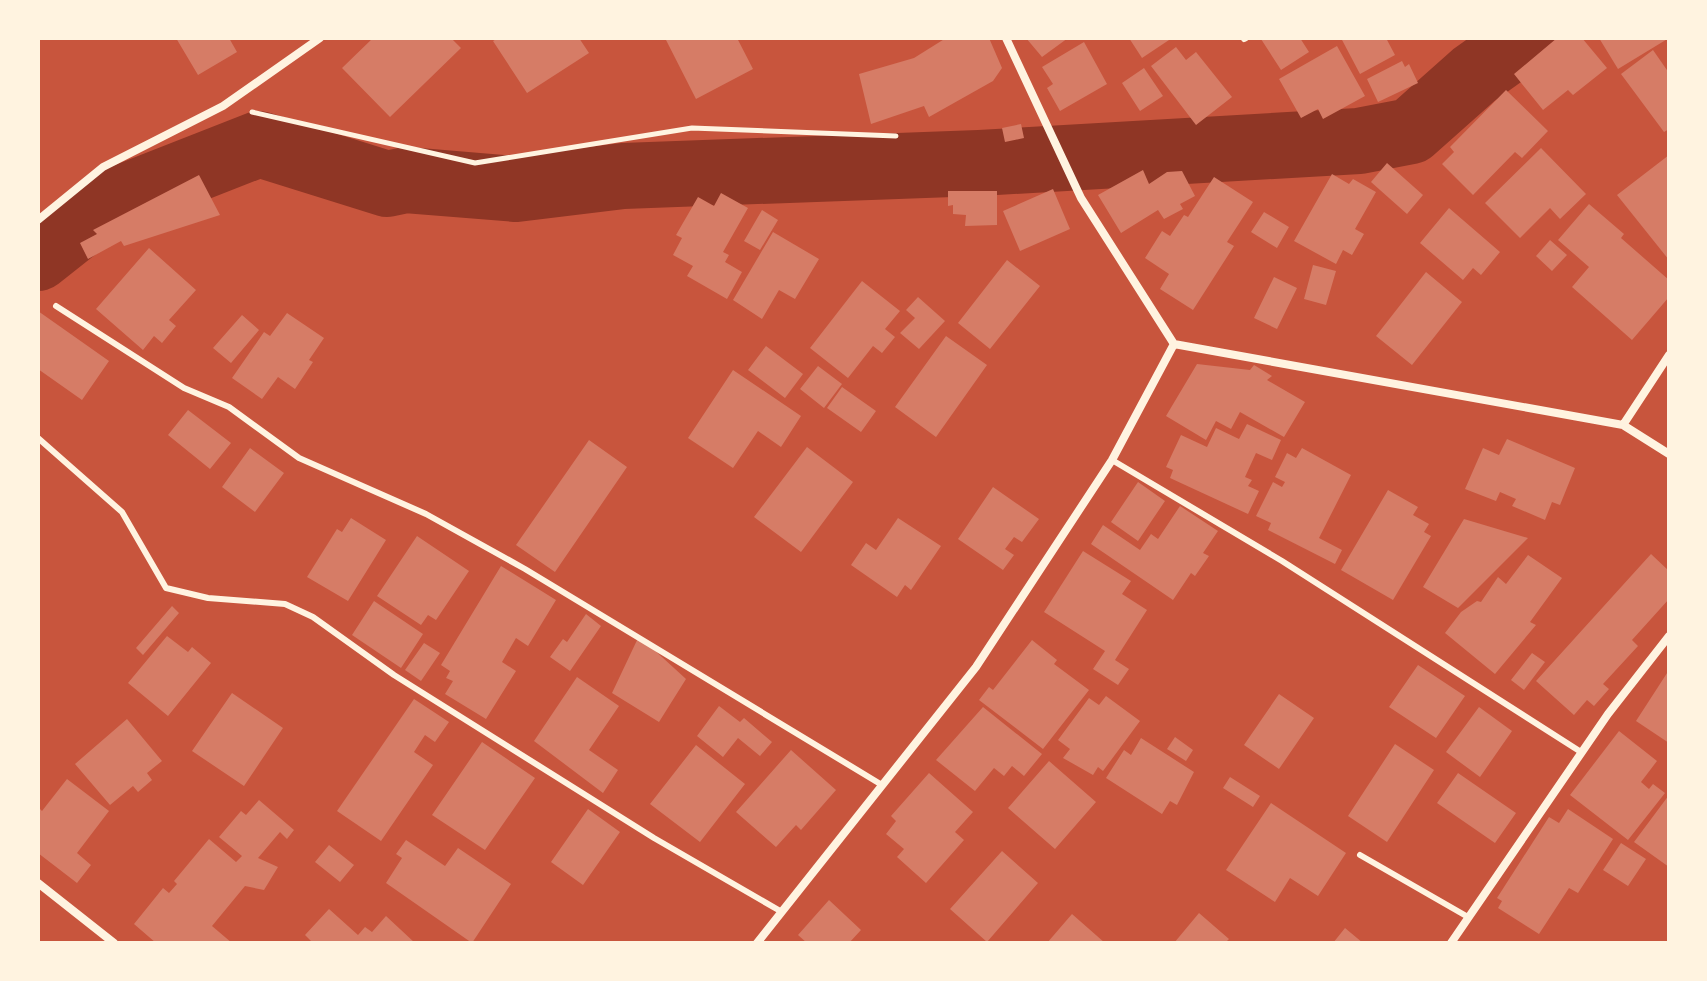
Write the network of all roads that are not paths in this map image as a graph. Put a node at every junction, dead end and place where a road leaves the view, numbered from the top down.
1 (320, 38) edge
2 (1006, 38) edge
3 (38, 220) edge
4 (56, 306) dead end
5 (1174, 344) junction
6 (1669, 355) edge
7 (1623, 425) junction
8 (38, 438) edge
9 (1669, 454) edge
10 (1112, 460) junction
11 (1669, 636) edge
12 (1581, 752) junction
13 (882, 785) junction
14 (1360, 855) dead end
15 (38, 883) edge
16 (782, 912) junction
17 (1468, 917) junction
18 (114, 943) edge
19 (757, 943) edge
20 (1451, 943) edge

1 - 3 street
2 - 5 street
4 - 13 lane
5 - 7 street
5 - 10 street
6 - 7 street
7 - 9 street
8 - 16 lane
10 - 12 lane
10 - 13 street
11 - 12 street
12 - 17 street
13 - 16 street
14 - 17 lane
15 - 18 street
16 - 19 street
17 - 20 street

